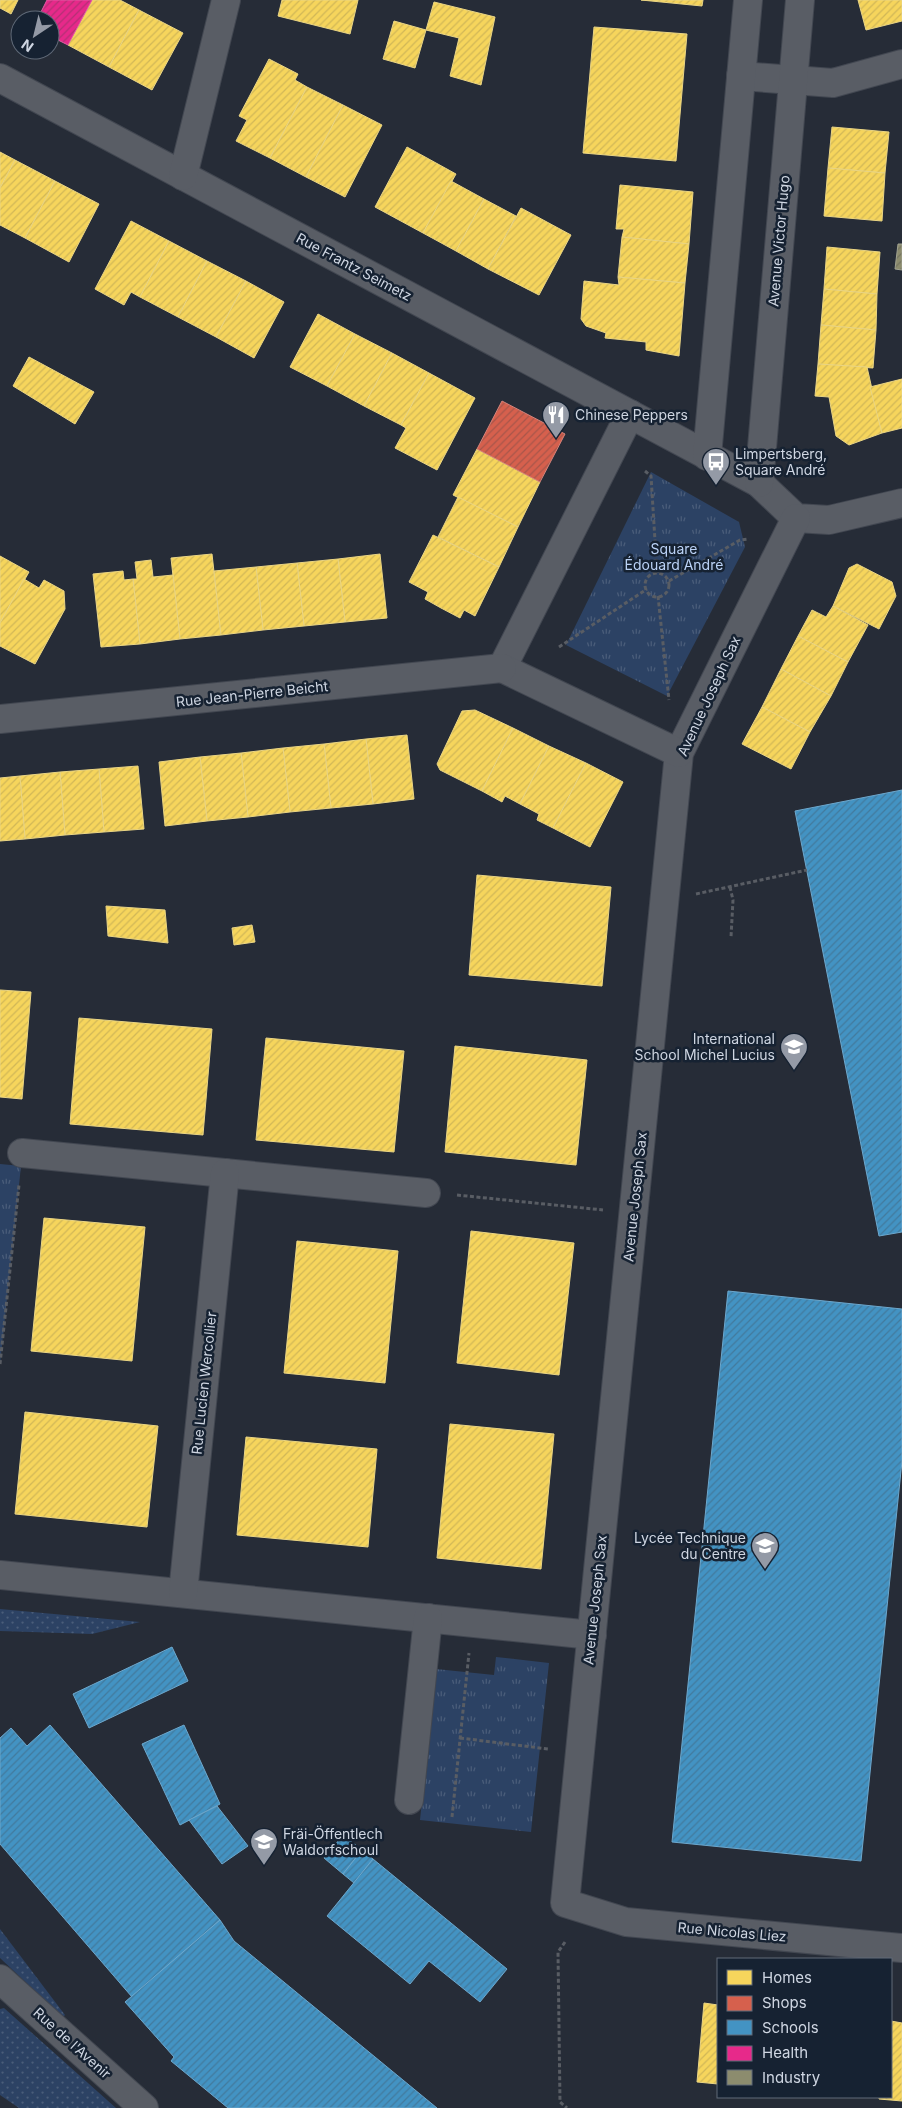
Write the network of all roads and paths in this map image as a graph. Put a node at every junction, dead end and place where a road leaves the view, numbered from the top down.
1 (226, 0) edge
2 (748, 0) edge
3 (800, 0) edge
4 (902, 64) edge
5 (741, 76) junction
6 (0, 78) edge
7 (793, 80) junction
8 (183, 176) junction
9 (630, 414) junction
10 (707, 456) junction
11 (645, 471) dead end
12 (759, 483) junction
13 (902, 503) edge
14 (796, 518) junction
15 (757, 538) dead end
16 (657, 573) junction
17 (669, 581) junction
18 (647, 589) junction
19 (658, 596) junction
20 (559, 647) dead end
21 (502, 668) junction
22 (669, 702) dead end
23 (0, 719) edge
24 (678, 753) junction
25 (807, 870) dead end
26 (730, 887) junction
27 (696, 894) dead end
28 (731, 937) dead end
29 (22, 1153) joint
30 (225, 1173) junction
31 (426, 1193) joint
32 (633, 1213) junction
33 (0, 1364) edge
34 (0, 1574) edge
35 (183, 1593) junction
36 (428, 1618) junction
37 (592, 1635) junction
38 (470, 1651) dead end
39 (460, 1738) junction
40 (548, 1749) dead end
41 (409, 1800) dead end
42 (452, 1817) dead end
43 (565, 1903) joint
44 (565, 1942) dead end
45 (902, 1948) edge
46 (0, 1979) edge
47 (144, 2108) edge
48 (567, 2108) edge

1 - 8 street
2 - 5 street
3 - 7 street, Avenue Victor Hugo
4 - 7 street
5 - 7 street
5 - 10 street
6 - 8 street, Rue Frantz Seimetz
7 - 12 street, Avenue Victor Hugo
8 - 9 street, Rue Frantz Seimetz
9 - 10 street, Rue Frantz Seimetz
9 - 21 street
10 - 12 street, Rue Frantz Seimetz
11 - 16 path
12 - 14 street, Rue Frantz Seimetz
13 - 14 street
14 - 24 street, Avenue Joseph Sax
15 - 17 path
16 - 17 path
16 - 18 path
17 - 19 path
18 - 19 path
18 - 20 path
19 - 22 path
21 - 23 street, Rue Jean-Pierre Beicht
21 - 24 street
24 - 32 street, Avenue Joseph Sax
25 - 26 path
26 - 27 path
26 - 28 path
29 - 30 street
29 - 33 path
30 - 31 street
30 - 35 street, Rue Lucien Wercollier
31 - 32 path
32 - 37 street, Avenue Joseph Sax
34 - 35 street
35 - 36 street
36 - 37 street
36 - 41 street
37 - 43 street, Avenue Joseph Sax
38 - 39 path
39 - 40 path
39 - 42 path
43 - 45 street, Rue Nicolas Liez
44 - 48 path
46 - 47 street, Rue de l'Avenir

